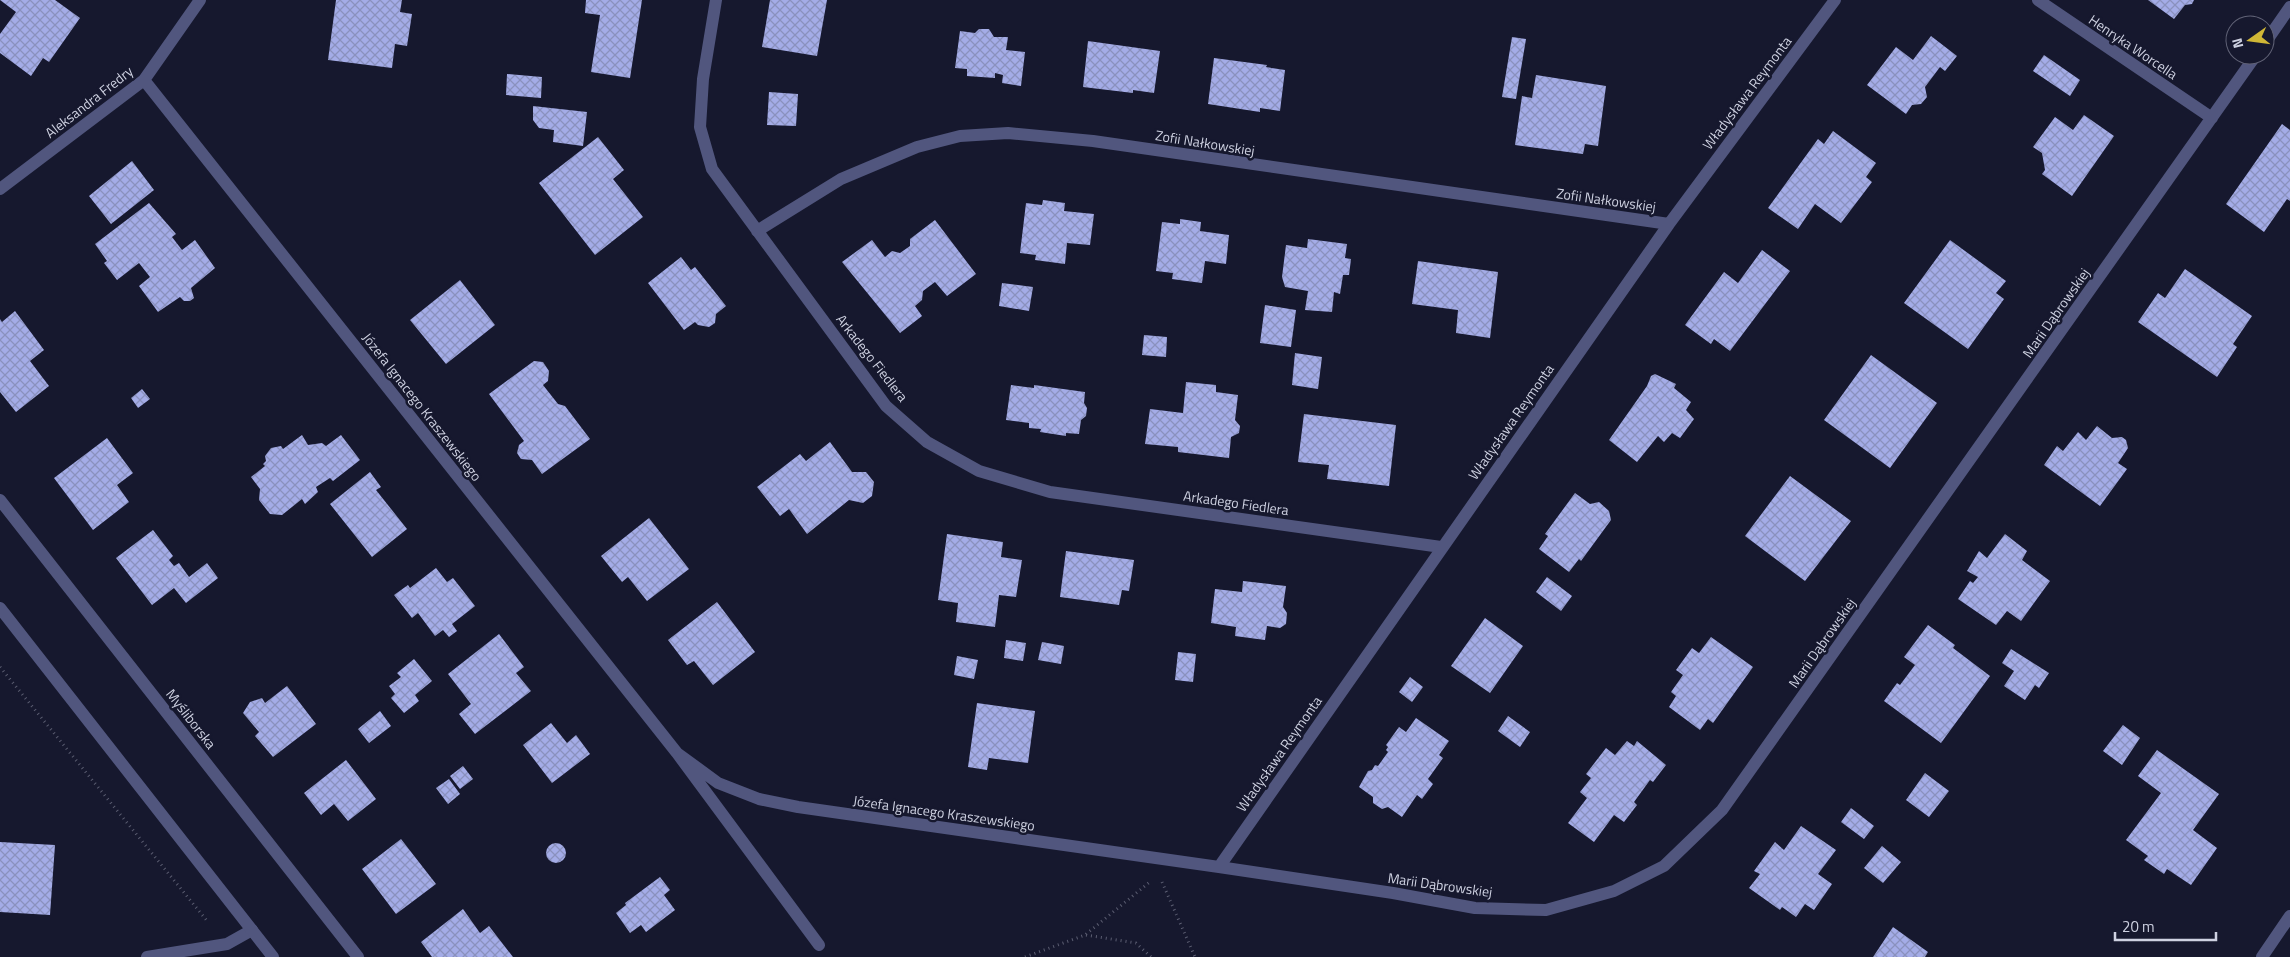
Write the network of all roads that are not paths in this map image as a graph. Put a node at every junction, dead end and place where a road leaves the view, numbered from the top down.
1 (200, 0) edge
2 (716, 0) edge
3 (1835, 0) edge
4 (2038, 0) edge
5 (2290, 7) edge
6 (2275, 29) edge
7 (2249, 65) edge
8 (144, 80) junction
9 (2212, 118) junction
10 (0, 190) edge
11 (1669, 224) junction
12 (757, 231) junction
13 (0, 500) edge
14 (1441, 547) junction
15 (0, 608) edge
16 (677, 753) junction
17 (1218, 867) junction
18 (2290, 916) edge
19 (252, 930) junction
20 (819, 945) dead end
21 (147, 957) edge
22 (273, 957) edge
23 (358, 957) edge
24 (2262, 957) edge

1 - 8 street, Aleksandra Fredry
2 - 12 street, Arkadego Fiedlera
3 - 11 street, Władysława Reymonta
4 - 9 street, Henryka Worcella
5 - 6 street
7 - 9 street, Marii Dąbrowskiej
8 - 10 street, Aleksandra Fredry
8 - 16 street, Józefa Ignacego Kraszewskiego
9 - 17 street, Marii Dąbrowskiej
11 - 12 street, Zofii Nałkowskiej
11 - 14 street, Władysława Reymonta
12 - 14 street, Arkadego Fiedlera
13 - 23 street, Myśliborska
14 - 17 street, Władysława Reymonta
15 - 19 street
16 - 17 street, Józefa Ignacego Kraszewskiego
16 - 20 street, Józefa Ignacego Kraszewskiego
18 - 24 street
19 - 21 street
19 - 22 street

